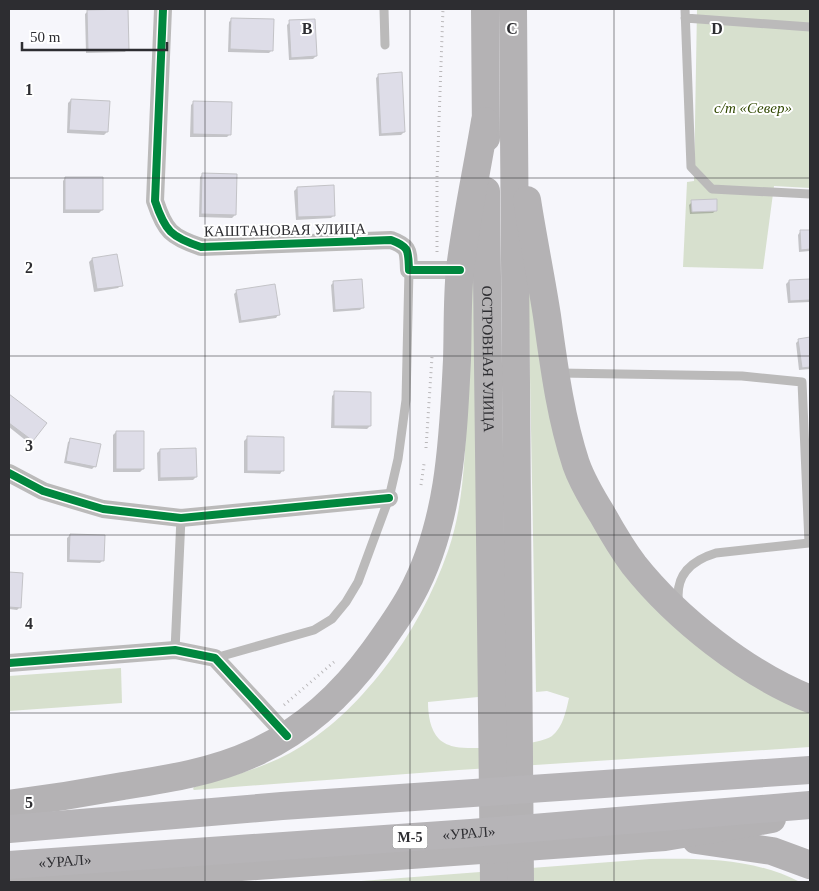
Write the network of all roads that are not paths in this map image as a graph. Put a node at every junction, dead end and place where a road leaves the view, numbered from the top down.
1 (163, 9) edge
2 (384, 9) edge
3 (485, 9) edge
4 (513, 9) edge
5 (685, 13) edge
6 (810, 28) edge
7 (385, 45) dead end
8 (485, 121) junction
9 (512, 121) junction
10 (810, 194) edge
11 (409, 270) junction
12 (460, 270) junction
13 (554, 373) junction
14 (9, 473) edge
15 (389, 498) junction
16 (182, 518) junction
17 (680, 612) junction
18 (175, 650) junction
19 (214, 658) junction
20 (9, 663) edge
21 (810, 699) edge
22 (287, 736) junction
23 (810, 770) edge
24 (9, 804) edge
25 (810, 805) edge
26 (810, 812) edge
27 (9, 829) edge
28 (665, 837) junction
29 (298, 863) junction
30 (810, 865) edge
31 (9, 866) edge
32 (9, 878) edge
33 (246, 882) edge
34 (494, 882) edge
35 (520, 882) edge

1 - 11 street, КАШТАНОВАЯ УЛИЦА
2 - 7 lane
3 - 8 main road, ОСТРОВНАЯ УЛИЦА
4 - 9 main road, ОСТРОВНАЯ УЛИЦА
5 - 6 lane
5 - 10 lane
8 - 12 main road
8 - 34 main road, ОСТРОВНАЯ УЛИЦА
9 - 13 main road
9 - 35 main road, ОСТРОВНАЯ УЛИЦА
11 - 12 street
11 - 15 lane
12 - 22 main road
13 - 17 main road
13 - 17 lane
14 - 16 street
15 - 16 street
15 - 19 lane
16 - 18 lane
17 - 21 main road
18 - 19 street
18 - 20 street
19 - 22 street
22 - 24 main road
23 - 27 highway
25 - 31 highway, «УРАЛ» / М-5
26 - 28 main road
28 - 29 main road
28 - 30 main road
29 - 32 main road
29 - 33 main road

